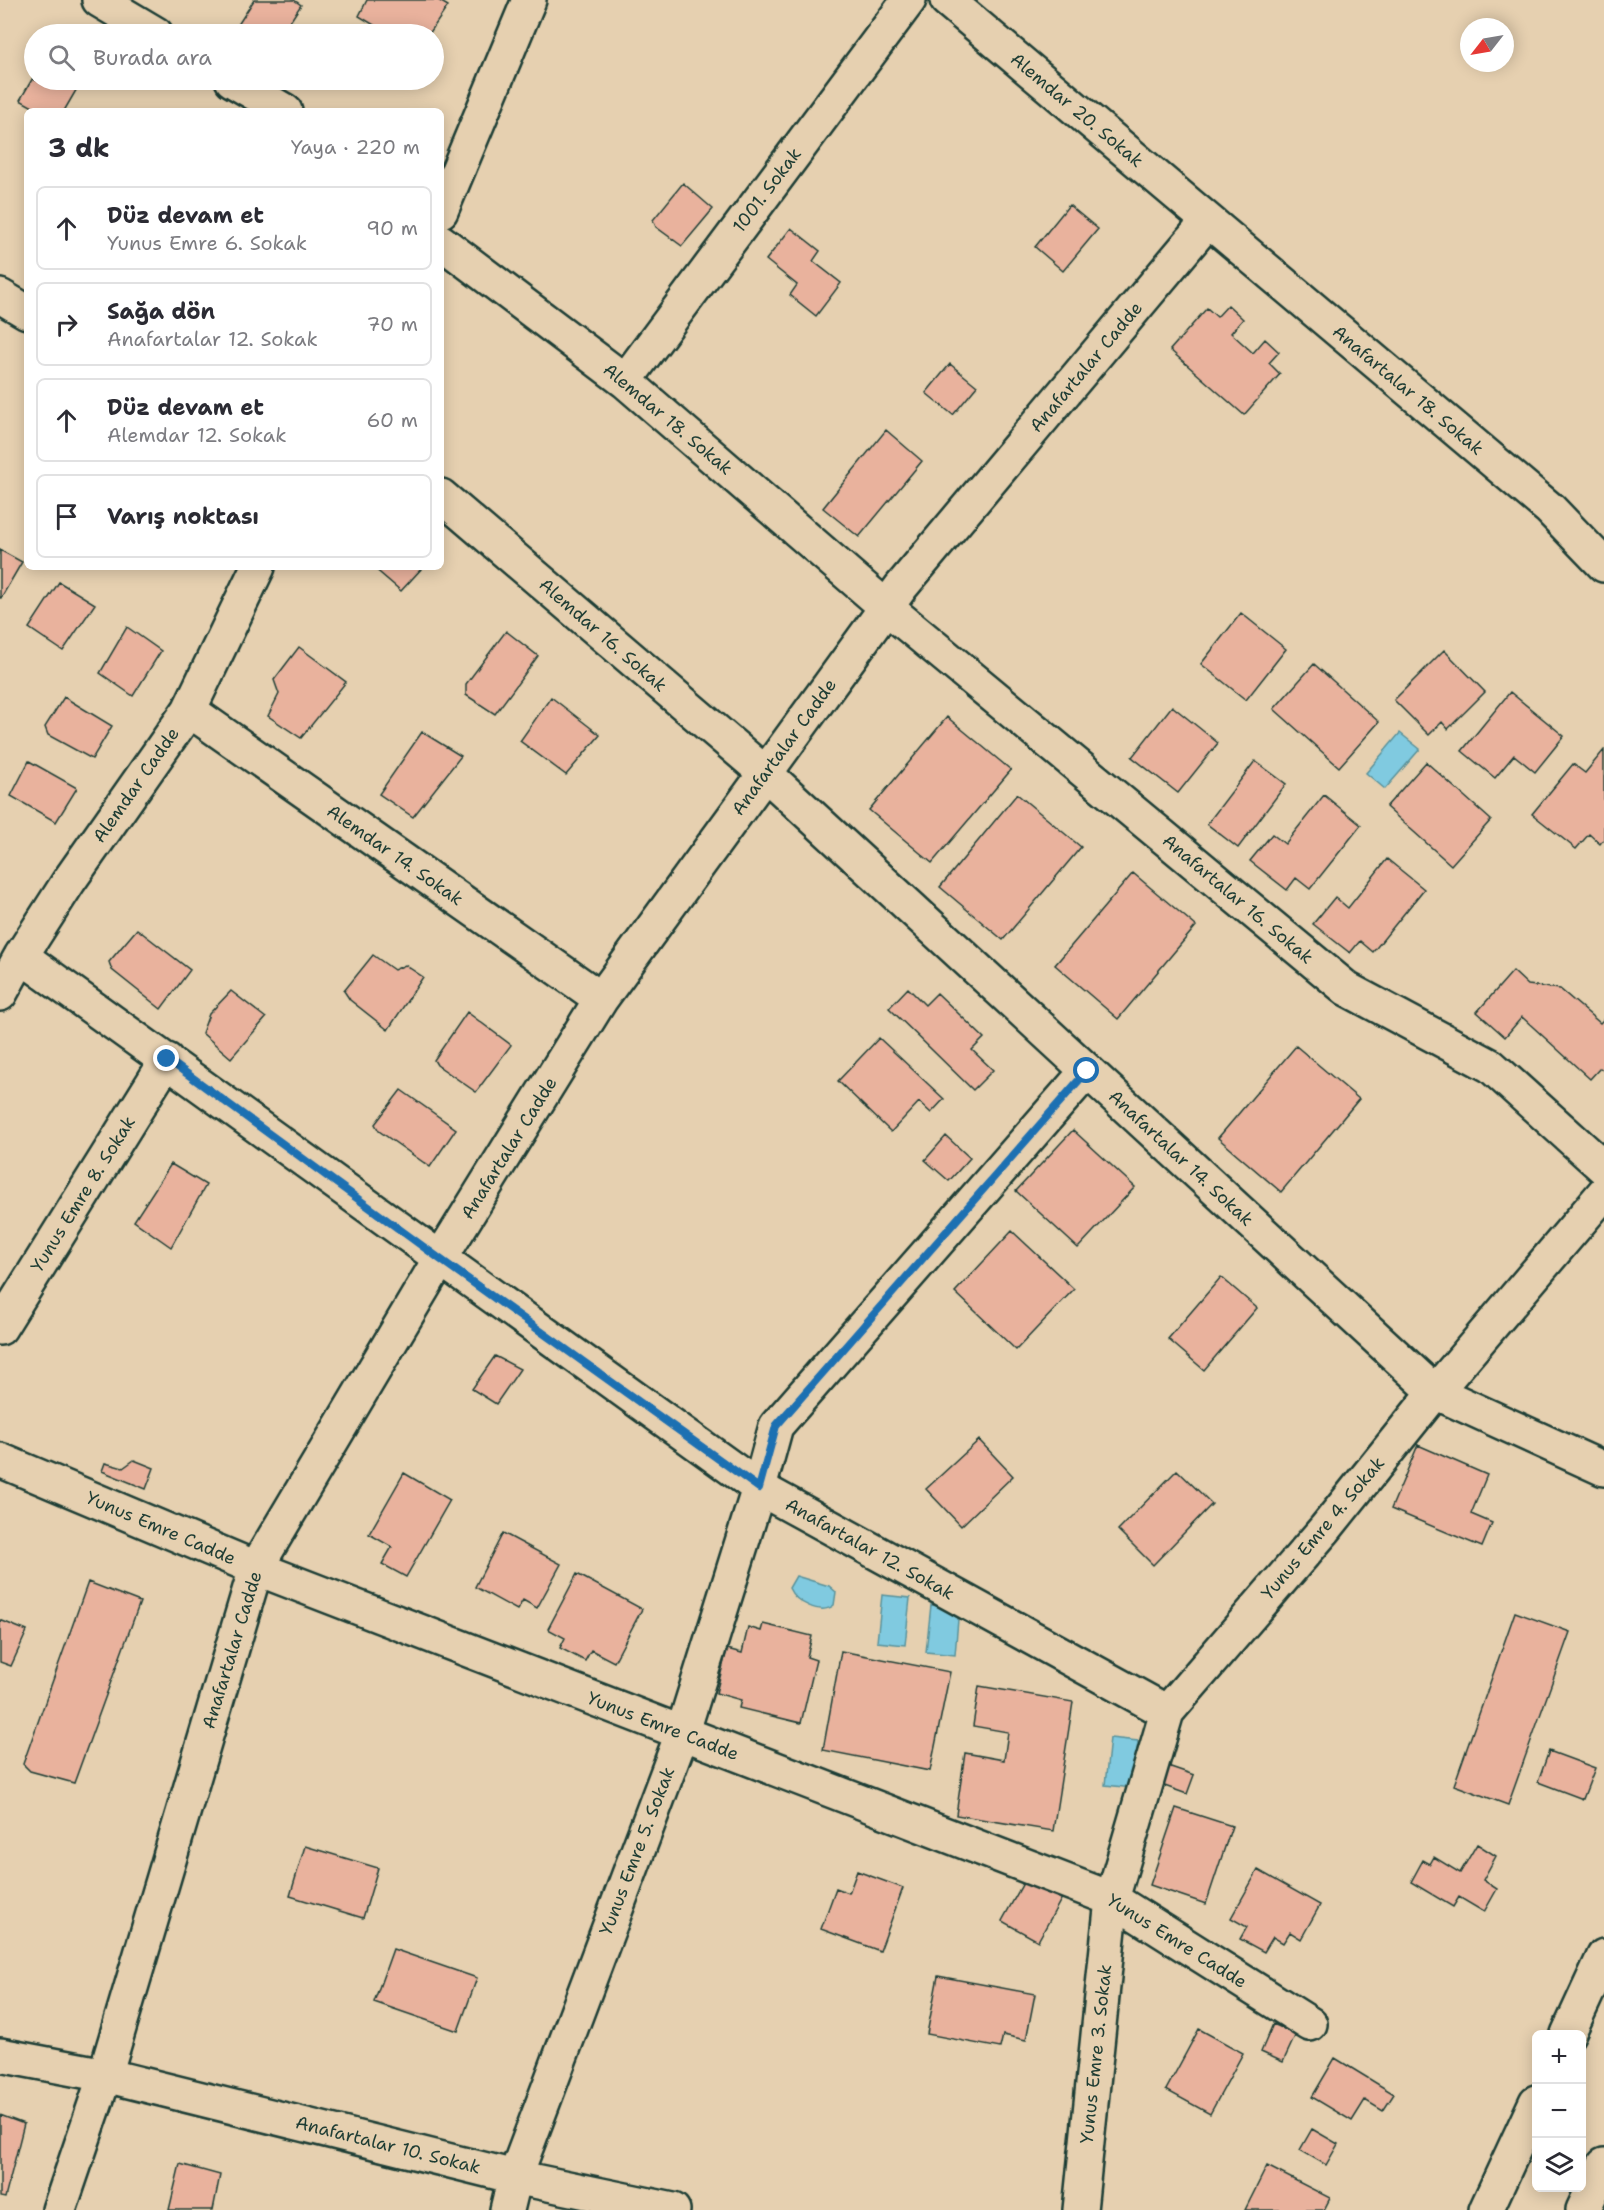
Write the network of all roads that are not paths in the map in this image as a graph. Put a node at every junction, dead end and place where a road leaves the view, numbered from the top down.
1 (99, 0) edge
2 (529, 0) edge
3 (909, 0) edge
4 (947, 0) edge
5 (139, 24) edge
6 (249, 90) edge
7 (280, 108) edge
8 (444, 202) edge
9 (1208, 221) junction
10 (444, 244) edge
11 (0, 296) edge
12 (24, 310) edge
13 (626, 381) junction
14 (444, 499) edge
15 (1604, 565) edge
16 (257, 570) edge
17 (886, 607) junction
18 (189, 710) junction
19 (765, 773) junction
20 (21, 956) junction
21 (0, 994) edge
22 (601, 999) junction
23 (167, 1059) junction
24 (1087, 1071) junction
25 (1604, 1168) edge
26 (1604, 1193) edge
27 (440, 1259) junction
28 (0, 1328) edge
29 (1434, 1392) junction
30 (0, 1460) edge
31 (1604, 1469) edge
32 (759, 1488) junction
33 (256, 1568) junction
34 (1167, 1712) junction
35 (682, 1734) junction
36 (1112, 1899) junction
37 (1604, 1956) edge
38 (1310, 2024) dead end
39 (1570, 2030) edge
40 (0, 2055) edge
41 (105, 2075) junction
42 (1532, 2111) edge
43 (1604, 2165) edge
44 (515, 2177) junction
45 (59, 2210) edge
46 (507, 2210) edge
47 (673, 2210) edge
48 (1080, 2210) edge
49 (1486, 2210) edge
50 (1583, 2210) edge

1 - 5 street
2 - 8 street
3 - 13 street, 1001. Sokak
4 - 9 street, Alemdar 20. Sokak
6 - 7 street
9 - 15 street, Anafartalar 18. Sokak
9 - 17 street, Anafartalar Cadde
10 - 13 street, Alemdar 18. Sokak
11 - 12 street
13 - 17 street, Alemdar 18. Sokak
14 - 19 street, Alemdar 16. Sokak
16 - 18 street, Alemdar Cadde
17 - 19 street, Anafartalar Cadde
17 - 25 street, Anafartalar 16. Sokak
18 - 20 street, Alemdar Cadde
18 - 22 street, Alemdar 14. Sokak
19 - 22 street, Anafartalar Cadde
19 - 24 street, Anafartalar 14. Sokak
20 - 21 street, Alemdar Cadde
20 - 23 street, Anafartalar 12. Sokak
22 - 27 street, Anafartalar Cadde
23 - 27 street, Anafartalar 12. Sokak
23 - 28 street, Yunus Emre 8. Sokak
24 - 29 street, Anafartalar 14. Sokak
24 - 32 street, Yunus Emre 5. Sokak
26 - 29 street, Yunus Emre 4. Sokak
27 - 32 street, Anafartalar 12. Sokak
27 - 33 street, Anafartalar Cadde
29 - 31 street, Anafartalar 14. Sokak
29 - 34 street, Yunus Emre 4. Sokak
30 - 33 street, Yunus Emre Cadde
32 - 34 street, Anafartalar 12. Sokak
32 - 35 street, Yunus Emre 5. Sokak
33 - 35 street, Yunus Emre Cadde
33 - 41 street, Anafartalar Cadde
34 - 36 street, Yunus Emre 4. Sokak
35 - 36 street, Yunus Emre Cadde
35 - 44 street, Yunus Emre 5. Sokak
36 - 38 street, Yunus Emre Cadde
36 - 48 street, Yunus Emre 3. Sokak
37 - 39 street
40 - 41 street, Anafartalar 10. Sokak
41 - 44 street, Anafartalar 10. Sokak
41 - 45 street, Anafartalar Cadde
42 - 49 street
43 - 50 street
44 - 46 street, Yunus Emre 5. Sokak
44 - 47 street, Anafartalar 10. Sokak

